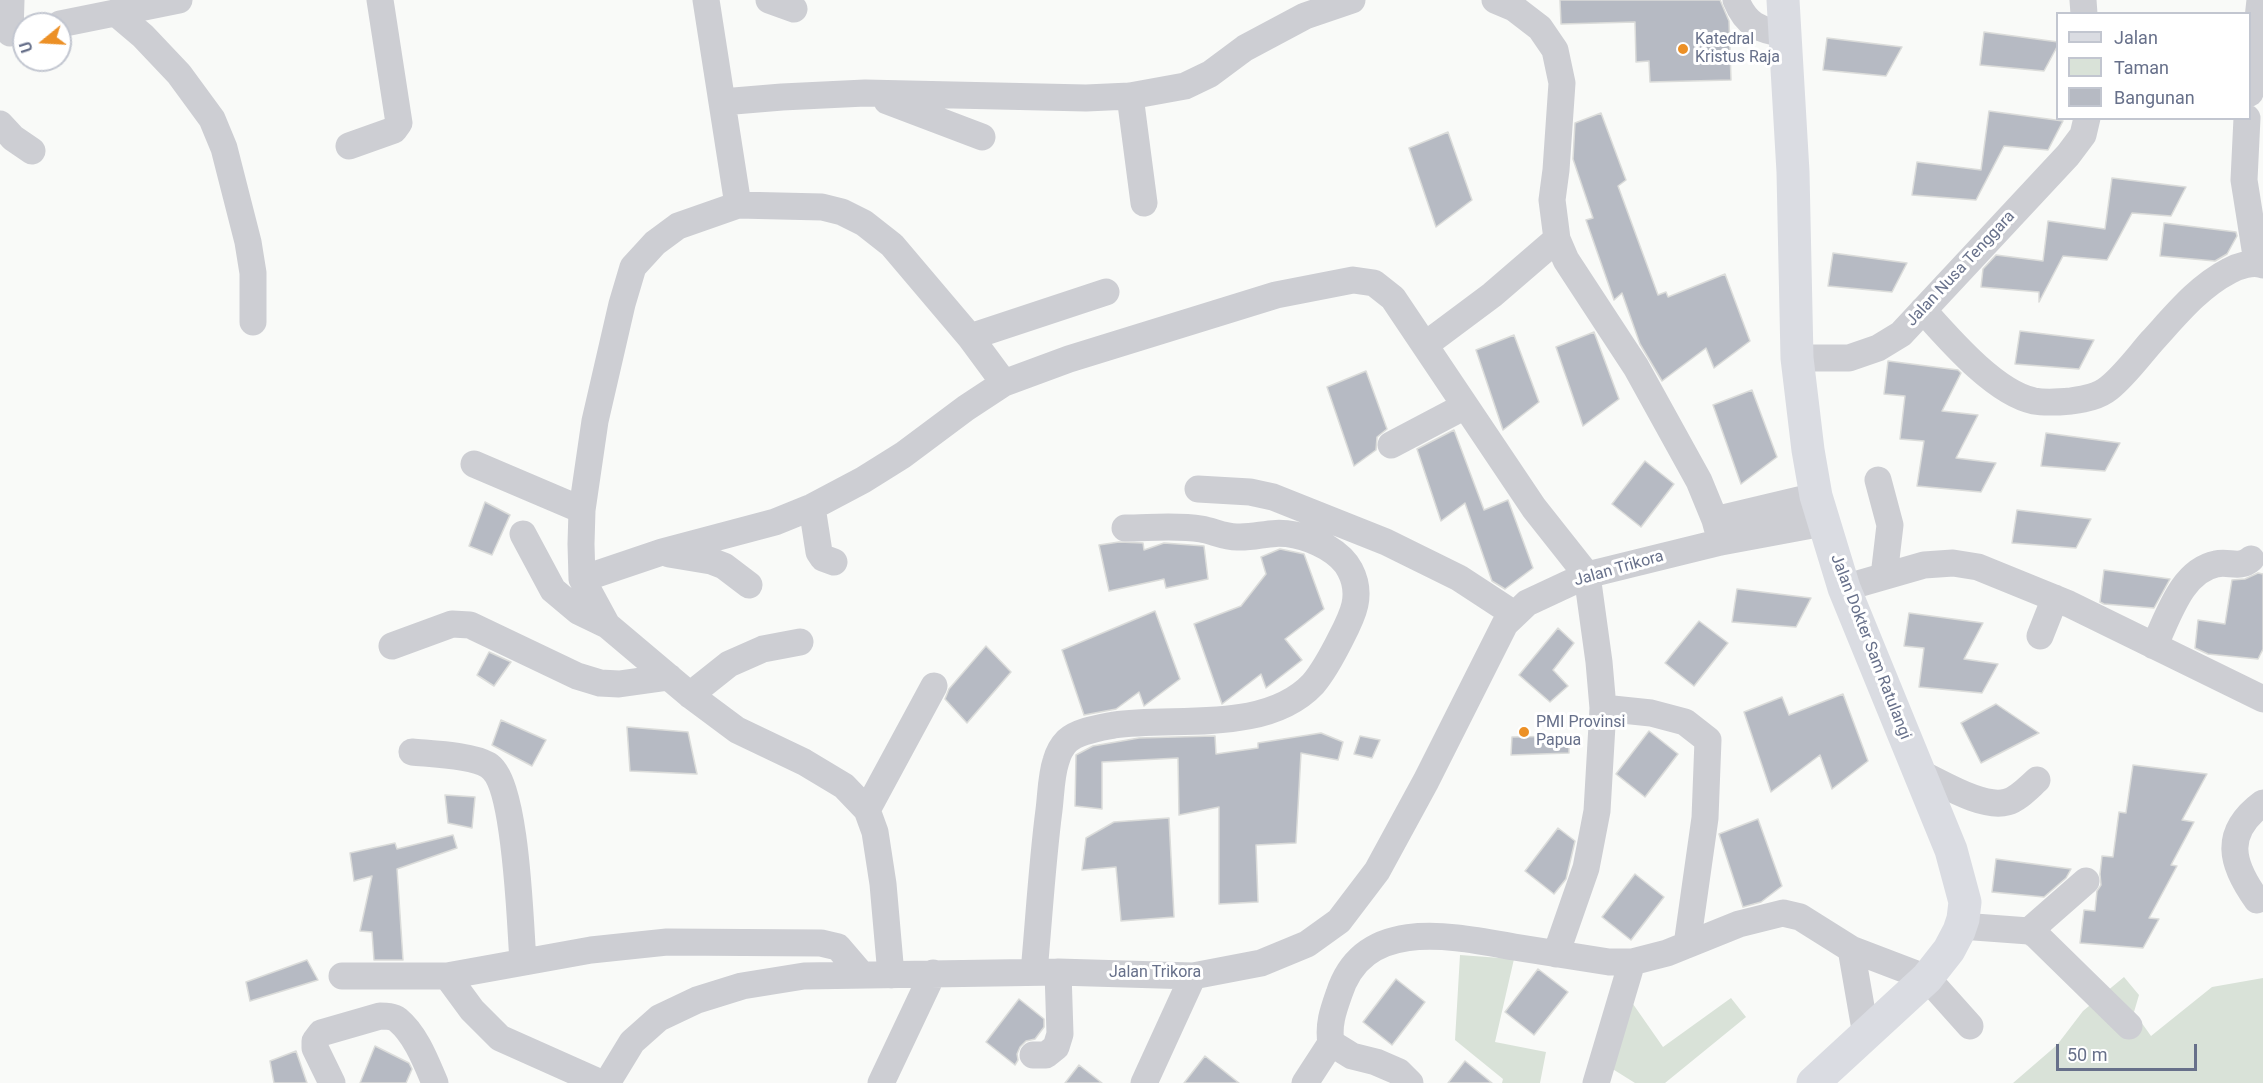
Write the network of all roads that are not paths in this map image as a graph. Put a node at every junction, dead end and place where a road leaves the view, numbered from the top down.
1 (11, 0) edge
2 (179, 0) edge
3 (380, 0) edge
4 (706, 0) edge
5 (1352, 0) edge
6 (1495, 0) edge
7 (1737, 0) edge
8 (2260, 0) edge
9 (1789, 13) edge
10 (117, 14) junction
11 (72, 22) edge
12 (11, 33) edge
13 (2251, 84) edge
14 (865, 93) junction
15 (1130, 96) junction
16 (722, 102) junction
17 (2087, 120) edge
18 (2247, 120) edge
19 (0, 124) edge
20 (982, 137) dead end
21 (349, 146) dead end
22 (32, 151) dead end
23 (1144, 203) dead end
24 (738, 206) junction
25 (1557, 239) junction
26 (2260, 263) edge
27 (1106, 292) dead end
28 (1923, 310) junction
29 (253, 322) dead end
30 (970, 337) junction
31 (1425, 345) junction
32 (1797, 358) junction
33 (1004, 383) junction
34 (1465, 406) junction
35 (1390, 445) dead end
36 (474, 464) dead end
37 (1878, 480) dead end
38 (1198, 489) dead end
39 (812, 507) junction
40 (1819, 509) junction
41 (582, 510) junction
42 (1125, 528) dead end
43 (1718, 531) junction
44 (523, 534) dead end
45 (662, 552) junction
46 (2251, 559) dead end
47 (834, 562) dead end
48 (1587, 575) junction
49 (1884, 576) junction
50 (582, 579) junction
51 (749, 585) dead end
52 (1844, 588) junction
53 (2055, 598) junction
54 (1514, 614) junction
55 (607, 625) junction
56 (2040, 636) dead end
57 (800, 642) dead end
58 (392, 646) dead end
59 (2154, 646) junction
60 (669, 677) junction
61 (934, 686) dead end
62 (690, 696) junction
63 (2263, 699) edge
64 (1603, 708) junction
65 (412, 752) dead end
66 (1920, 773) junction
67 (2037, 780) dead end
68 (2263, 803) edge
69 (867, 810) junction
70 (2086, 881) dead end
71 (2257, 900) dead end
72 (1961, 926) junction
73 (2029, 931) junction
74 (1687, 945) junction
75 (1851, 949) junction
76 (1556, 954) junction
77 (523, 961) junction
78 (1632, 962) junction
79 (1046, 972) junction
80 (933, 974) junction
81 (862, 975) junction
82 (891, 975) junction
83 (342, 976) dead end
84 (447, 976) junction
85 (1193, 976) junction
86 (1927, 978) junction
87 (1970, 1026) dead end
88 (2129, 1026) dead end
89 (1866, 1035) junction
90 (1331, 1043) junction
91 (1033, 1055) dead end
92 (332, 1083) edge
93 (435, 1083) edge
94 (601, 1083) edge
95 (607, 1083) edge
96 (881, 1083) edge
97 (1144, 1083) edge
98 (1305, 1083) edge
99 (1410, 1083) edge
100 (1596, 1083) edge
101 (1814, 1083) edge

1 - 12 street
2 - 10 street
3 - 21 street
4 - 16 street
5 - 15 street
6 - 25 street
7 - 9 street
8 - 13 street
9 - 32 main road, Jalan Dokter Sam Ratulangi
10 - 11 street
10 - 29 street
14 - 15 street
14 - 16 street
14 - 20 street
15 - 23 street
16 - 24 street
17 - 28 street, Jalan Nusa Tenggara
18 - 26 street
19 - 22 street
24 - 30 street
24 - 41 street
25 - 31 street
25 - 43 street
26 - 28 street
27 - 30 street
28 - 32 street, Jalan Nusa Tenggara
30 - 33 street
31 - 33 street
31 - 34 street
32 - 40 main road, Jalan Dokter Sam Ratulangi
33 - 39 street
34 - 35 street
34 - 48 street
36 - 41 street
37 - 49 street
38 - 54 street
39 - 45 street
39 - 47 street
40 - 43 street, Jalan Trikora
40 - 52 main road, Jalan Dokter Sam Ratulangi
41 - 50 street
42 - 79 street
43 - 48 street, Jalan Trikora
44 - 55 street
45 - 50 street
45 - 51 street
46 - 59 street
48 - 54 street, Jalan Trikora
48 - 64 street
49 - 52 street
49 - 53 street
50 - 55 street
52 - 66 main road, Jalan Dokter Sam Ratulangi
53 - 56 street
53 - 59 street
54 - 85 street, Jalan Trikora
55 - 60 street
57 - 62 street
58 - 60 street
59 - 63 street
60 - 62 street
61 - 69 street
62 - 69 street
64 - 74 street
64 - 76 street
65 - 77 street
66 - 67 street
66 - 72 main road, Jalan Dokter Sam Ratulangi
68 - 71 street
69 - 82 street
70 - 73 street
72 - 73 street
72 - 86 main road, Jalan Dokter Sam Ratulangi
73 - 88 street
74 - 75 street
74 - 78 street
75 - 86 street
75 - 89 street
76 - 78 street
76 - 90 street
77 - 81 street
77 - 84 street
78 - 100 street
79 - 80 street, Jalan Trikora
79 - 85 street, Jalan Trikora
79 - 91 street
80 - 82 street, Jalan Trikora
80 - 96 street
81 - 82 street, Jalan Trikora
81 - 95 street, Jalan Trikora
83 - 84 street
84 - 94 street
85 - 97 street
86 - 87 street
86 - 89 main road, Jalan Dokter Sam Ratulangi
89 - 101 main road, Jalan Dokter Sam Ratulangi
90 - 98 street
90 - 99 street
92 - 93 street

